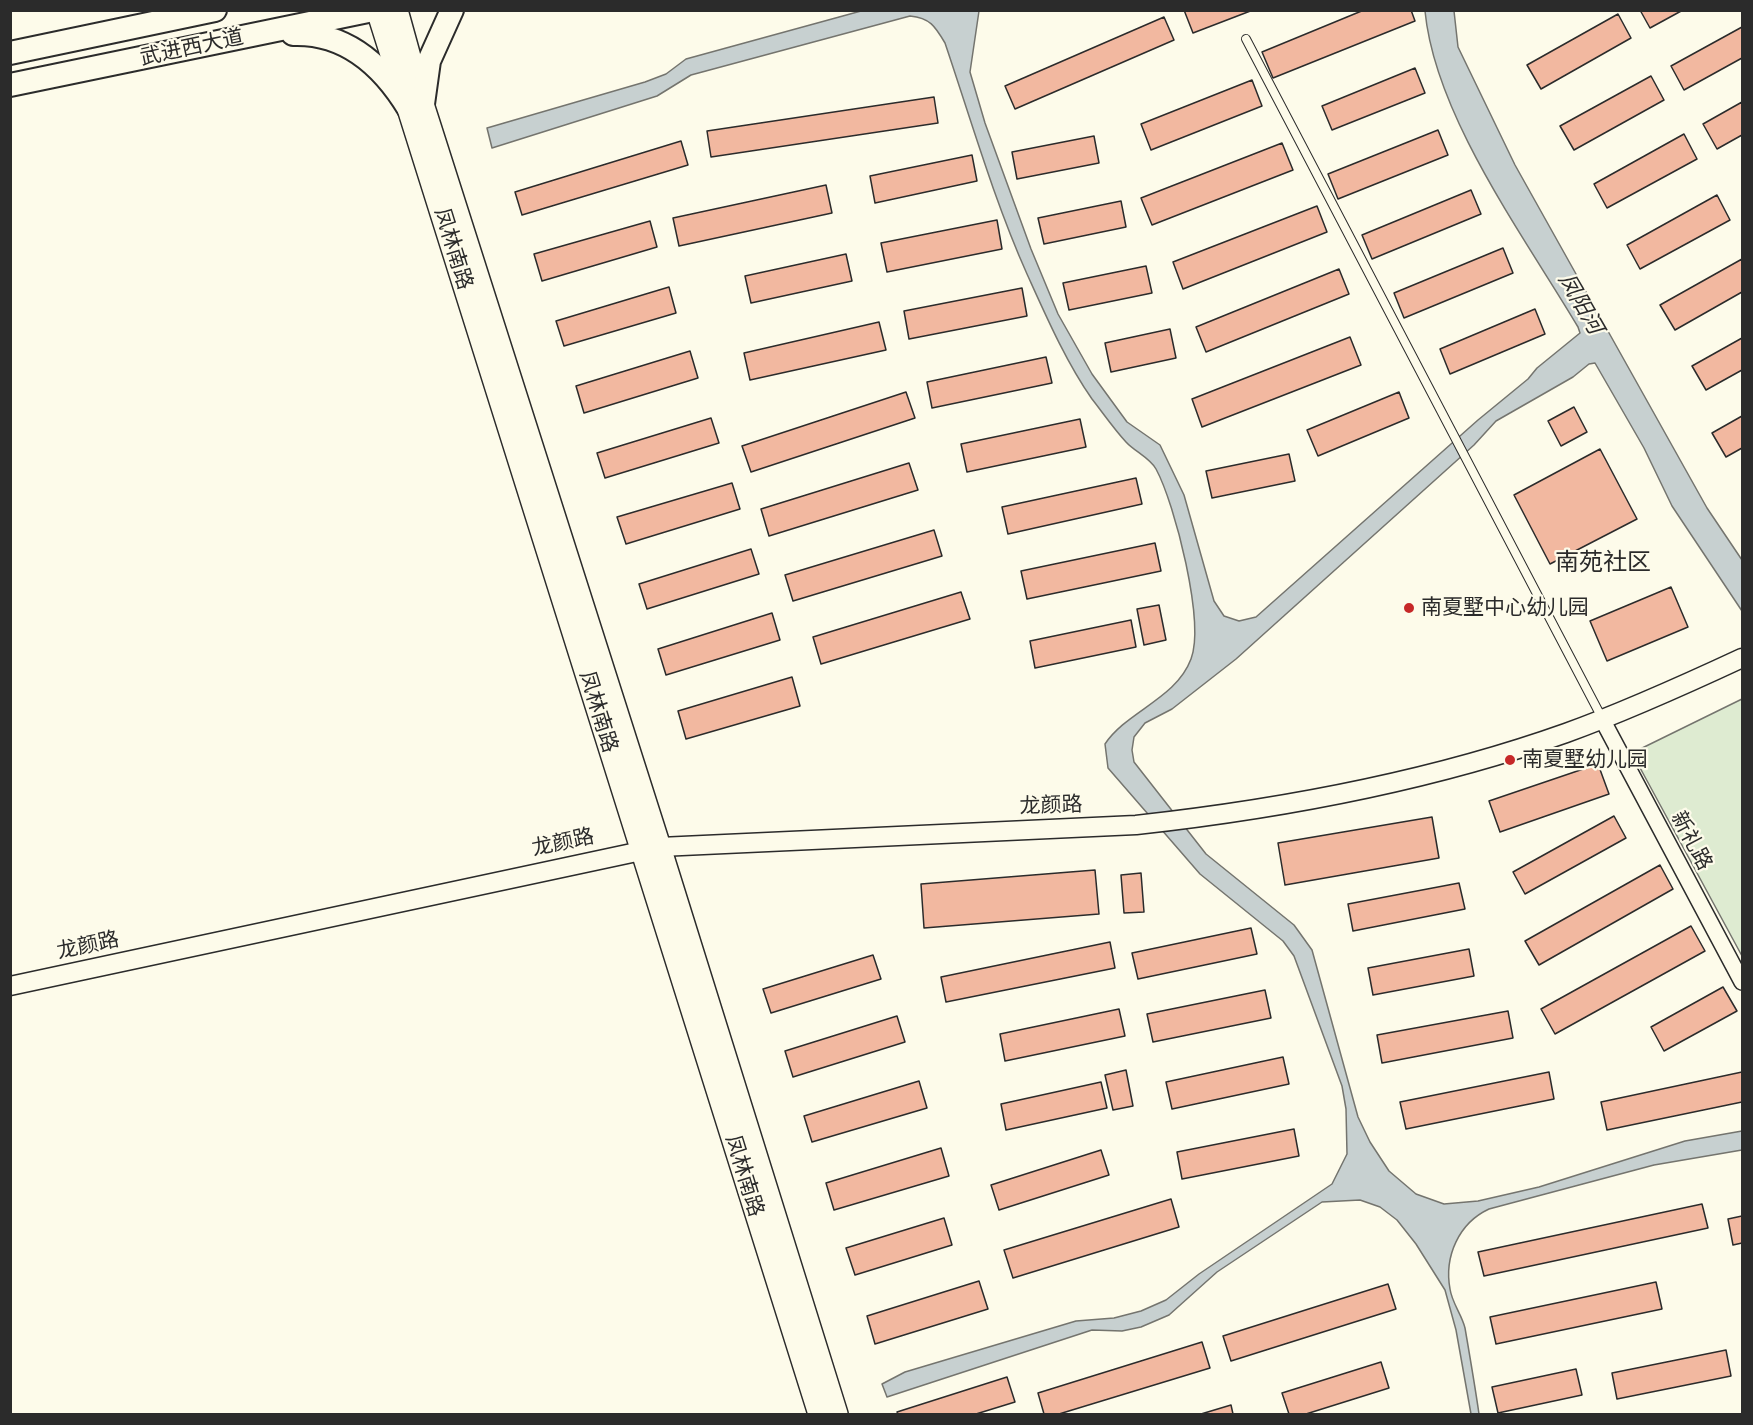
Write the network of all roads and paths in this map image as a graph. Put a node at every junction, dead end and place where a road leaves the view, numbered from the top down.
1 (375, 10) edge
2 (397, 10) edge
3 (452, 10) edge
4 (206, 12) edge
5 (250, 36) junction
6 (1246, 39) dead end
7 (10, 52) edge
8 (10, 85) edge
9 (416, 107) junction
10 (1743, 658) edge
11 (1602, 719) junction
12 (651, 849) junction
13 (1743, 982) edge
14 (10, 986) edge
15 (819, 1414) edge
16 (837, 1414) edge

1 - 5 main road, 武进西大道
1 - 9 main road, 凤林南路
2 - 9 main road, 凤林南路
3 - 9 main road
4 - 7 main road, 武进西大道
5 - 8 main road, 武进西大道
5 - 9 main road
6 - 11 lane
9 - 12 main road, 凤林南路
10 - 11 street, 龙颜路
11 - 12 street, 龙颜路
11 - 13 street, 新礼路
12 - 14 street, 龙颜路
12 - 15 main road, 凤林南路
12 - 16 main road, 凤林南路

